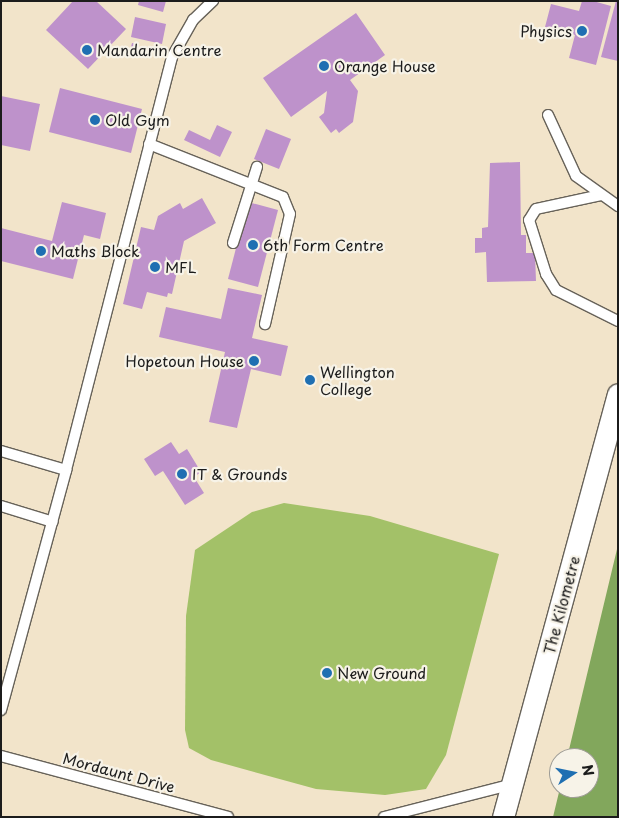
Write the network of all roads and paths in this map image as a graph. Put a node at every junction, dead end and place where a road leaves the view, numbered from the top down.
1 (213, 1) edge
2 (548, 115) dead end
3 (149, 144) junction
4 (257, 167) dead end
5 (251, 183) junction
6 (601, 195) junction
7 (618, 206) edge
8 (233, 243) dead end
9 (618, 321) edge
10 (265, 324) dead end
11 (618, 394) edge
12 (1, 451) edge
13 (66, 470) junction
14 (1, 506) edge
15 (53, 522) junction
16 (1, 710) edge
17 (1, 756) edge
18 (513, 784) junction
19 (228, 817) edge
20 (384, 817) edge
21 (503, 817) edge

1 - 3 lane
2 - 6 lane
3 - 5 lane
3 - 13 lane
4 - 5 lane
5 - 8 lane
5 - 10 lane
6 - 7 lane
6 - 9 lane
11 - 18 street, The Kilometre
12 - 13 lane
13 - 15 lane
14 - 15 lane
15 - 16 lane
17 - 19 lane, Mordaunt Drive
18 - 20 lane
18 - 21 street, The Kilometre

